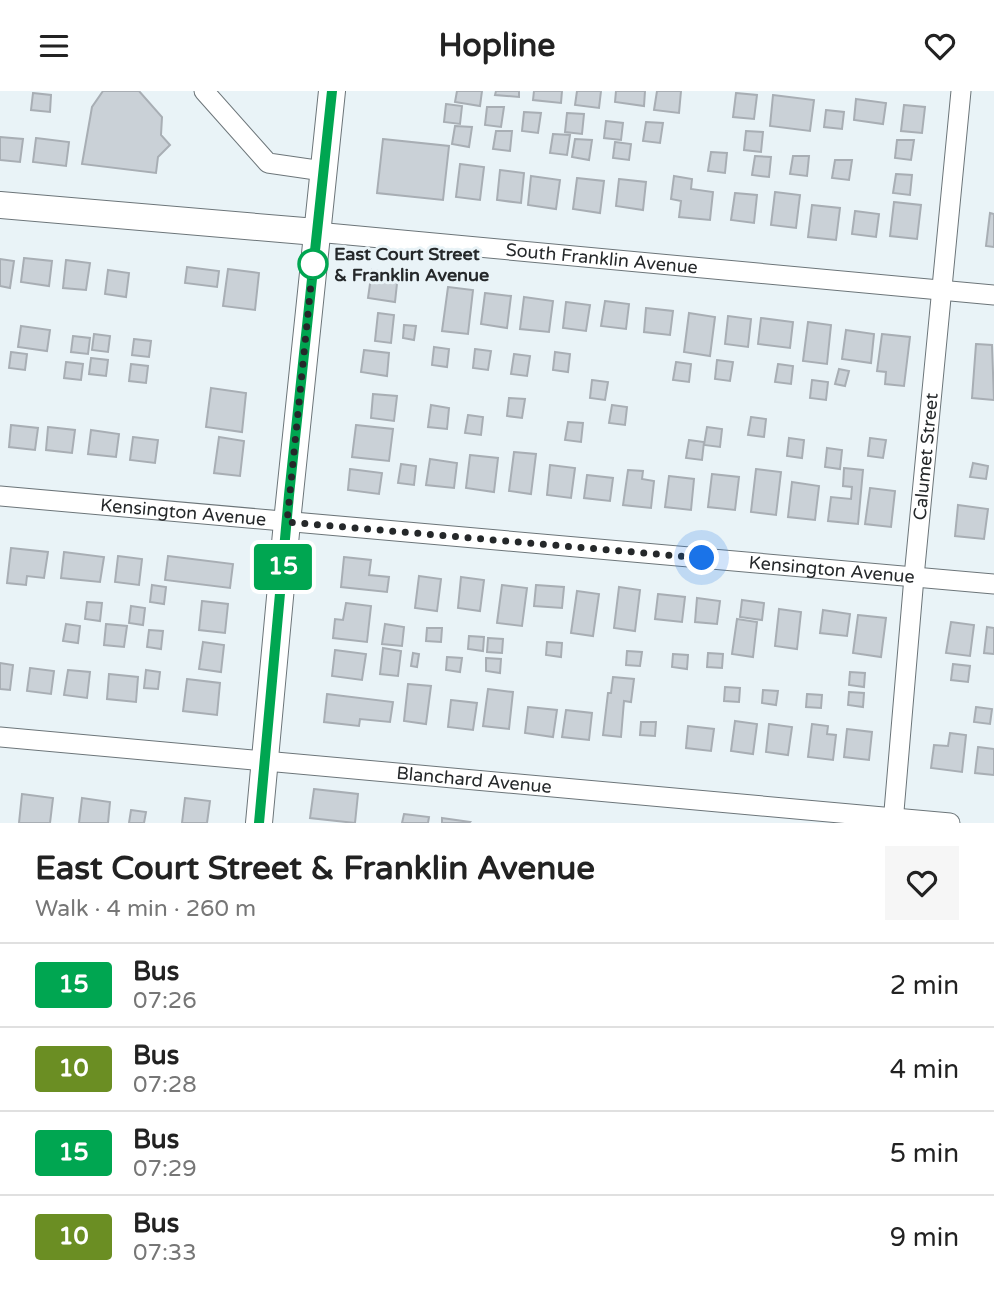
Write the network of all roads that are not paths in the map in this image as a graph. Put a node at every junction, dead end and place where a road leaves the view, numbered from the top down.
1 (204, 91) edge
2 (332, 91) edge
3 (961, 91) edge
4 (323, 171) junction
5 (0, 205) edge
6 (316, 232) junction
7 (943, 291) junction
8 (994, 295) edge
9 (0, 496) edge
10 (287, 522) junction
11 (914, 577) junction
12 (994, 584) edge
13 (0, 737) edge
14 (265, 761) junction
15 (894, 820) edge
16 (259, 823) edge
17 (950, 823) edge

1 - 4 street
2 - 4 main road
3 - 7 street, Calumet Street
4 - 6 main road
5 - 6 main road, South Franklin Avenue
6 - 7 street, South Franklin Avenue
6 - 10 main road
7 - 8 street, South Franklin Avenue
7 - 11 street, Calumet Street
9 - 10 street, Kensington Avenue
10 - 11 street, Kensington Avenue
10 - 14 main road
11 - 12 street, Kensington Avenue
11 - 15 street, Calumet Street
13 - 14 street, Blanchard Avenue
14 - 15 street, Blanchard Avenue
14 - 16 main road
15 - 17 street, Blanchard Avenue

